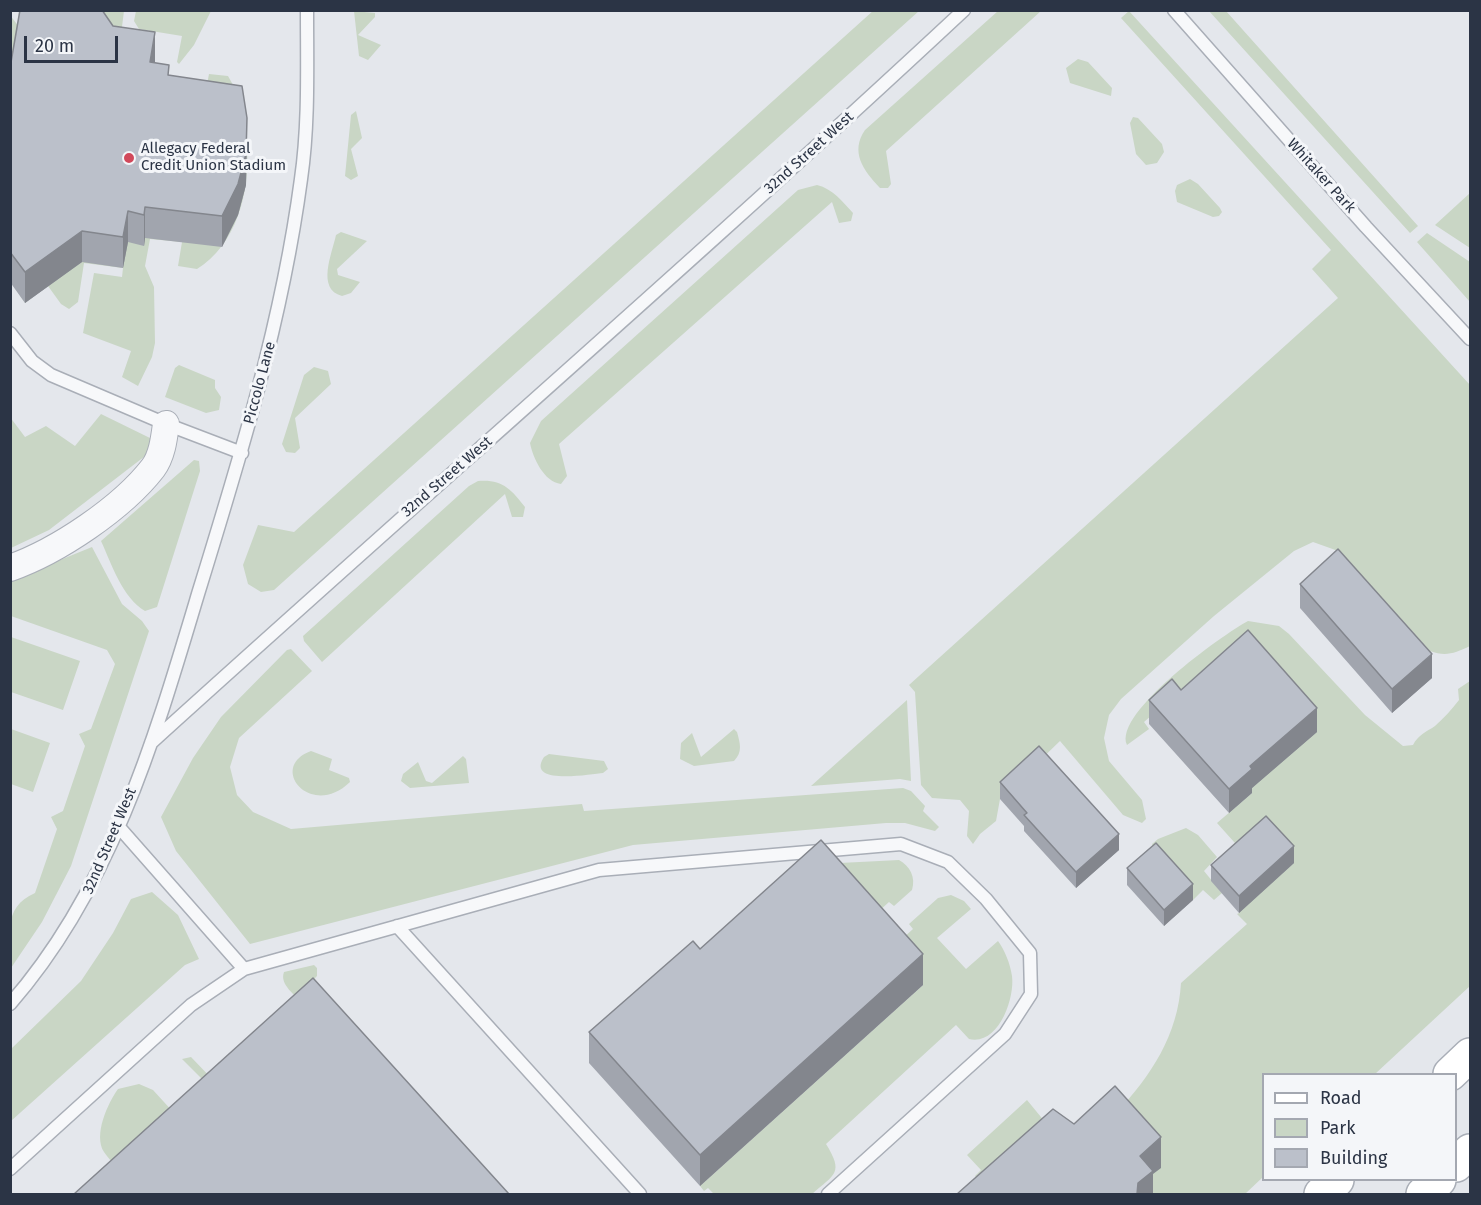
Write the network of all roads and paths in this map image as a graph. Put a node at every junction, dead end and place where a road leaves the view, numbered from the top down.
1 (307, 10) edge
2 (964, 10) edge
3 (1174, 10) edge
4 (10, 333) edge
5 (1470, 339) edge
6 (166, 424) junction
7 (242, 453) junction
8 (10, 568) edge
9 (151, 743) junction
10 (118, 826) junction
11 (397, 926) junction
12 (244, 969) junction
13 (10, 1004) edge
14 (1470, 1055) edge
15 (1451, 1073) edge
16 (1470, 1150) edge
17 (1457, 1163) edge
18 (10, 1169) edge
19 (1335, 1181) edge
20 (1437, 1181) edge
21 (640, 1194) edge
22 (828, 1194) edge
23 (1321, 1194) edge
24 (1423, 1194) edge

1 - 7 lane, Piccolo Lane
2 - 9 lane, 32nd Street West
3 - 5 lane, Whitaker Park
4 - 6 lane
6 - 7 lane
6 - 8 street
7 - 9 lane, Piccolo Lane
9 - 10 lane, 32nd Street West
10 - 12 lane
10 - 13 lane, 32nd Street West
11 - 12 lane
11 - 21 lane
11 - 22 lane
12 - 18 lane
14 - 15 main road
16 - 17 main road
19 - 23 main road
20 - 24 main road

